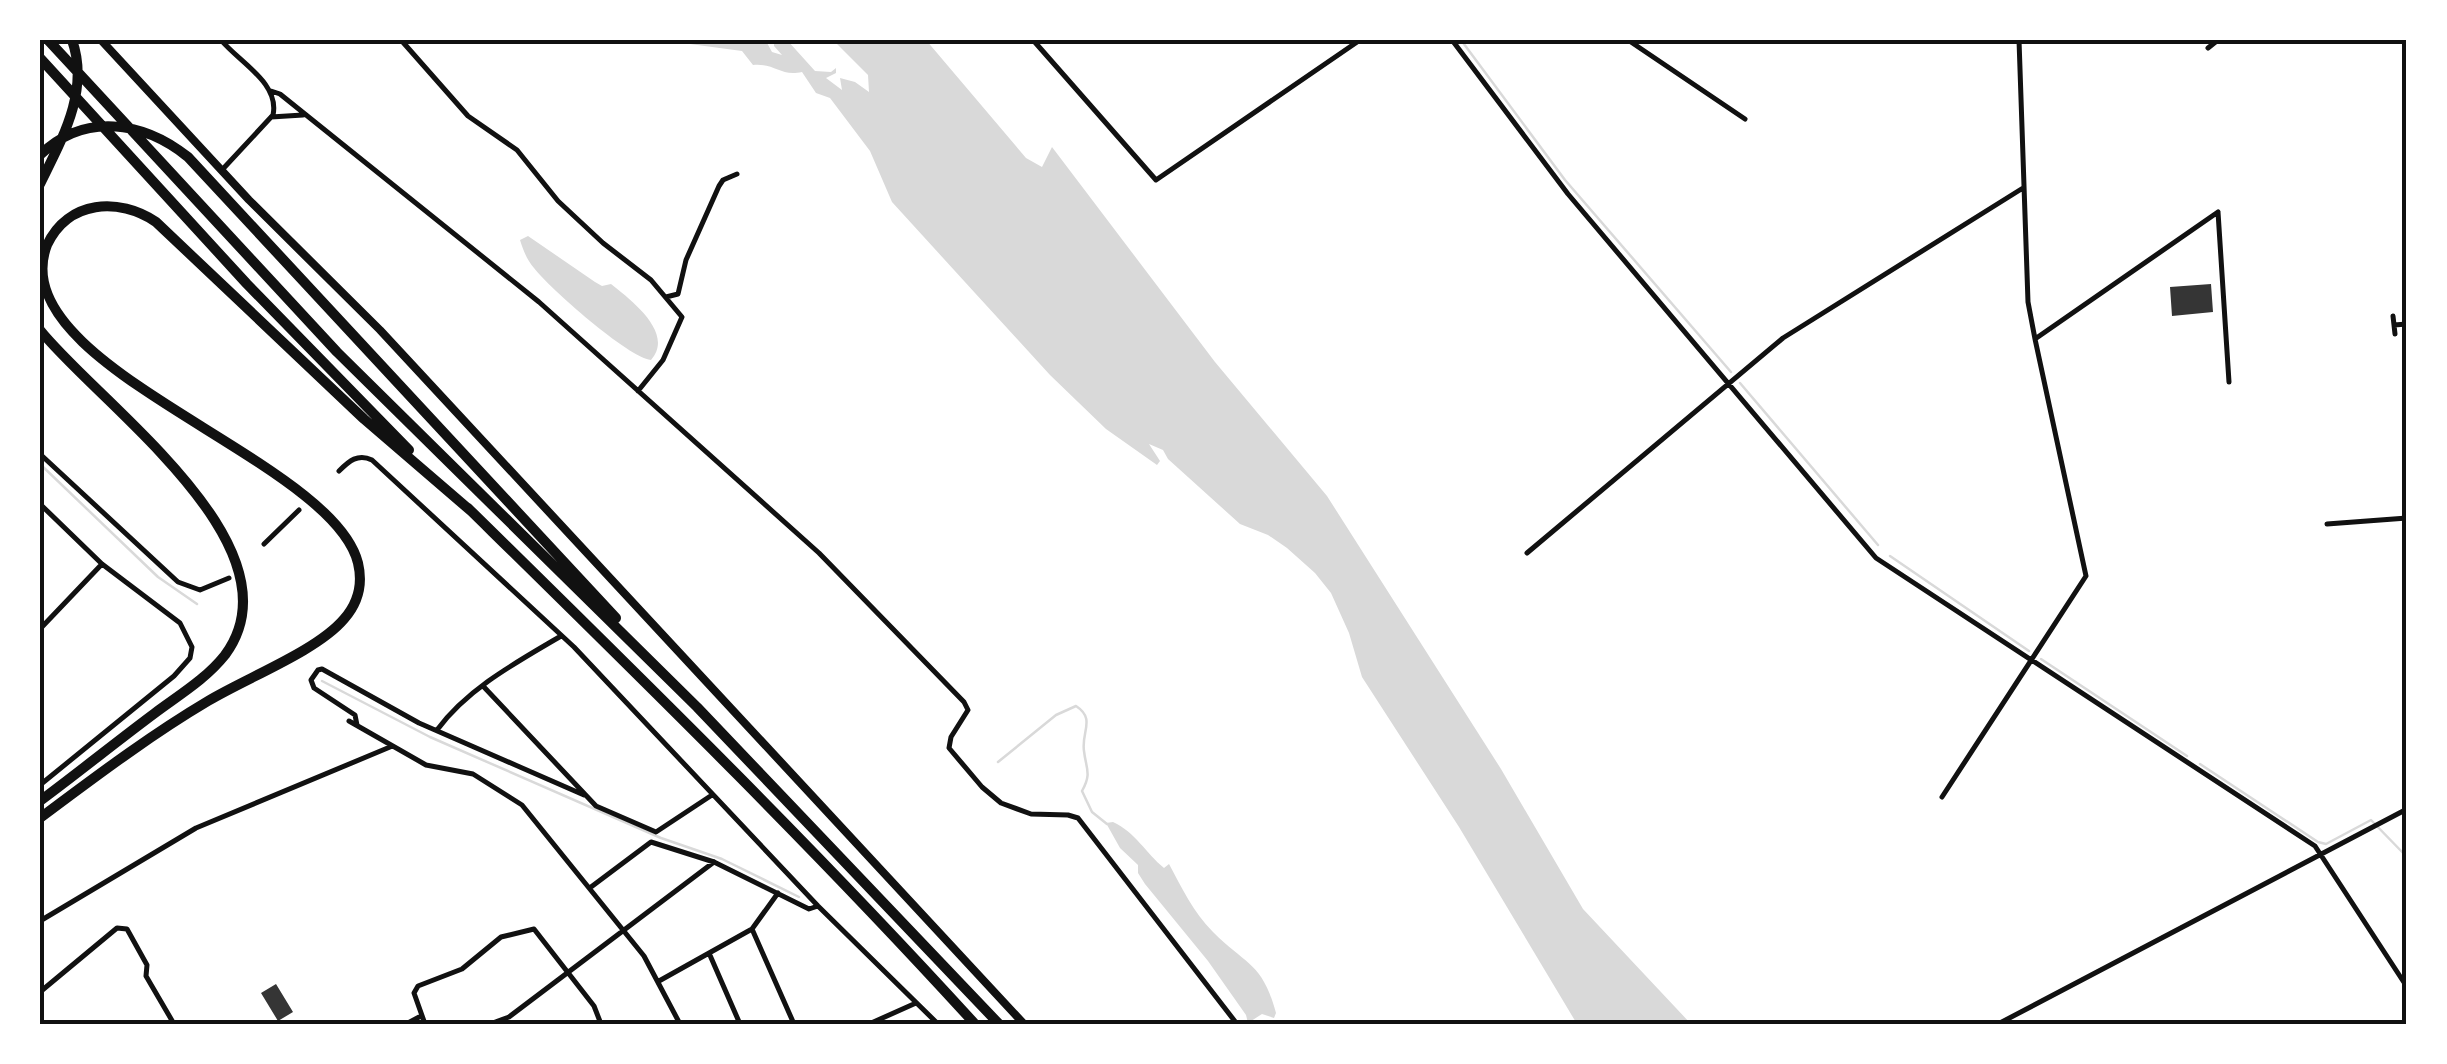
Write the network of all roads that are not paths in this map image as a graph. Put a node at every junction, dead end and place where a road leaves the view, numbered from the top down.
1 (48, 40) edge
2 (72, 40) edge
3 (101, 40) edge
4 (221, 40) edge
5 (400, 40) edge
6 (1033, 40) edge
7 (1360, 40) edge
8 (1452, 40) edge
9 (2019, 40) edge
10 (2218, 40) edge
11 (1632, 41) edge
12 (2208, 48) dead end
13 (40, 58) edge
14 (271, 91) junction
15 (305, 115) junction
16 (271, 117) junction
17 (1745, 120) dead end
18 (40, 156) edge
19 (222, 171) junction
20 (737, 174) dead end
21 (40, 184) edge
22 (2023, 188) junction
23 (666, 297) junction
24 (40, 302) edge
25 (2393, 316) dead end
26 (2394, 324) junction
27 (2407, 324) edge
28 (40, 330) edge
29 (2395, 334) dead end
30 (2036, 339) junction
31 (74, 340) junction
32 (1730, 382) junction
33 (2229, 382) dead end
34 (638, 391) junction
35 (40, 454) edge
36 (340, 471) dead end
37 (40, 504) edge
38 (299, 510) dead end
39 (471, 511) junction
40 (2407, 518) edge
41 (2326, 524) dead end
42 (264, 544) dead end
43 (1526, 552) dead end
44 (102, 564) junction
45 (229, 578) dead end
46 (40, 629) edge
47 (561, 636) junction
48 (2034, 661) junction
49 (482, 686) junction
50 (697, 706) junction
51 (349, 721) dead end
52 (358, 726) junction
53 (437, 730) junction
54 (392, 746) junction
55 (40, 784) edge
56 (584, 795) junction
57 (712, 795) junction
58 (1942, 797) dead end
59 (40, 801) edge
60 (2407, 809) edge
61 (40, 818) edge
62 (2322, 853) junction
63 (714, 862) junction
64 (590, 887) junction
65 (778, 893) junction
66 (818, 906) junction
67 (40, 921) edge
68 (752, 929) junction
69 (625, 930) junction
70 (710, 953) junction
71 (568, 972) junction
72 (659, 982) junction
73 (2407, 987) edge
74 (41, 988) edge
75 (916, 1003) junction
76 (422, 1016) junction
77 (174, 1024) edge
78 (406, 1024) edge
79 (425, 1024) edge
80 (490, 1024) edge
81 (601, 1024) edge
82 (680, 1024) edge
83 (740, 1024) edge
84 (794, 1024) edge
85 (869, 1024) edge
86 (938, 1024) edge
87 (975, 1024) edge
88 (999, 1024) edge
89 (1024, 1024) edge
90 (1237, 1024) edge
91 (1998, 1024) edge

1 - 50 highway
2 - 21 highway
3 - 19 street
4 - 14 street
5 - 23 street
6 - 7 street
8 - 32 street
9 - 22 street
10 - 12 street
11 - 17 street
13 - 39 highway
14 - 15 street
14 - 16 street
15 - 16 street
15 - 34 street
16 - 19 street
18 - 50 highway
19 - 89 street
20 - 23 street
22 - 30 street
22 - 32 street
23 - 34 street
24 - 31 highway
25 - 26 street
26 - 27 street
26 - 29 street
28 - 59 highway
30 - 33 street
30 - 48 street
31 - 39 highway
31 - 61 highway
32 - 43 street
32 - 48 street
34 - 90 street
35 - 45 street
36 - 47 street
37 - 44 street
38 - 42 street
39 - 87 highway
40 - 41 street
44 - 46 street
44 - 55 street
47 - 49 street
47 - 57 street
48 - 58 street
48 - 62 street
49 - 53 street
49 - 56 street
50 - 88 highway
51 - 52 street
52 - 53 street
52 - 54 street
53 - 56 street
54 - 64 street
54 - 67 street
56 - 57 street
57 - 66 street
60 - 62 street
62 - 73 street
62 - 91 street
63 - 64 street
63 - 65 street
63 - 69 street
64 - 69 street
65 - 66 street
65 - 68 street
66 - 75 street
68 - 70 street
68 - 84 street
69 - 71 street
69 - 72 street
70 - 72 street
70 - 83 street
71 - 76 street
71 - 80 street
71 - 81 street
72 - 82 street
74 - 77 street
75 - 85 street
75 - 86 street
76 - 78 street
76 - 79 street

